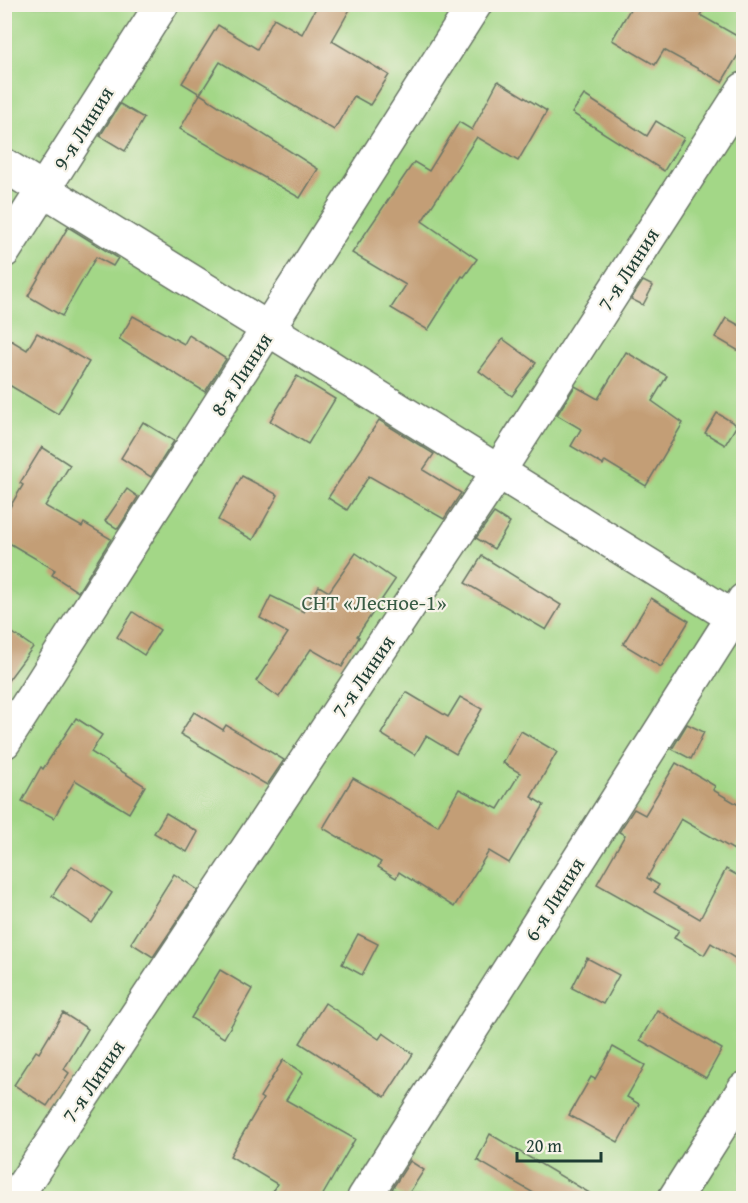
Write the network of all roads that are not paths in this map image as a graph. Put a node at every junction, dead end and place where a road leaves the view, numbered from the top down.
1 (162, 4) edge
2 (476, 4) edge
3 (744, 89) edge
4 (4, 165) edge
5 (43, 191) junction
6 (4, 251) edge
7 (269, 330) junction
8 (498, 472) junction
9 (740, 614) edge
10 (4, 742) edge
11 (744, 1089) edge
12 (15, 1198) edge
13 (364, 1198) edge
14 (675, 1198) edge

1 - 5 street, 9-я Линия
2 - 7 street, 8-я Линия
3 - 8 street, 7-я Линия
4 - 5 street
5 - 6 street, 9-я Линия
5 - 7 street
7 - 8 street
7 - 10 street, 8-я Линия
8 - 9 street
8 - 12 street, 7-я Линия
9 - 13 street, 6-я Линия
11 - 14 street

